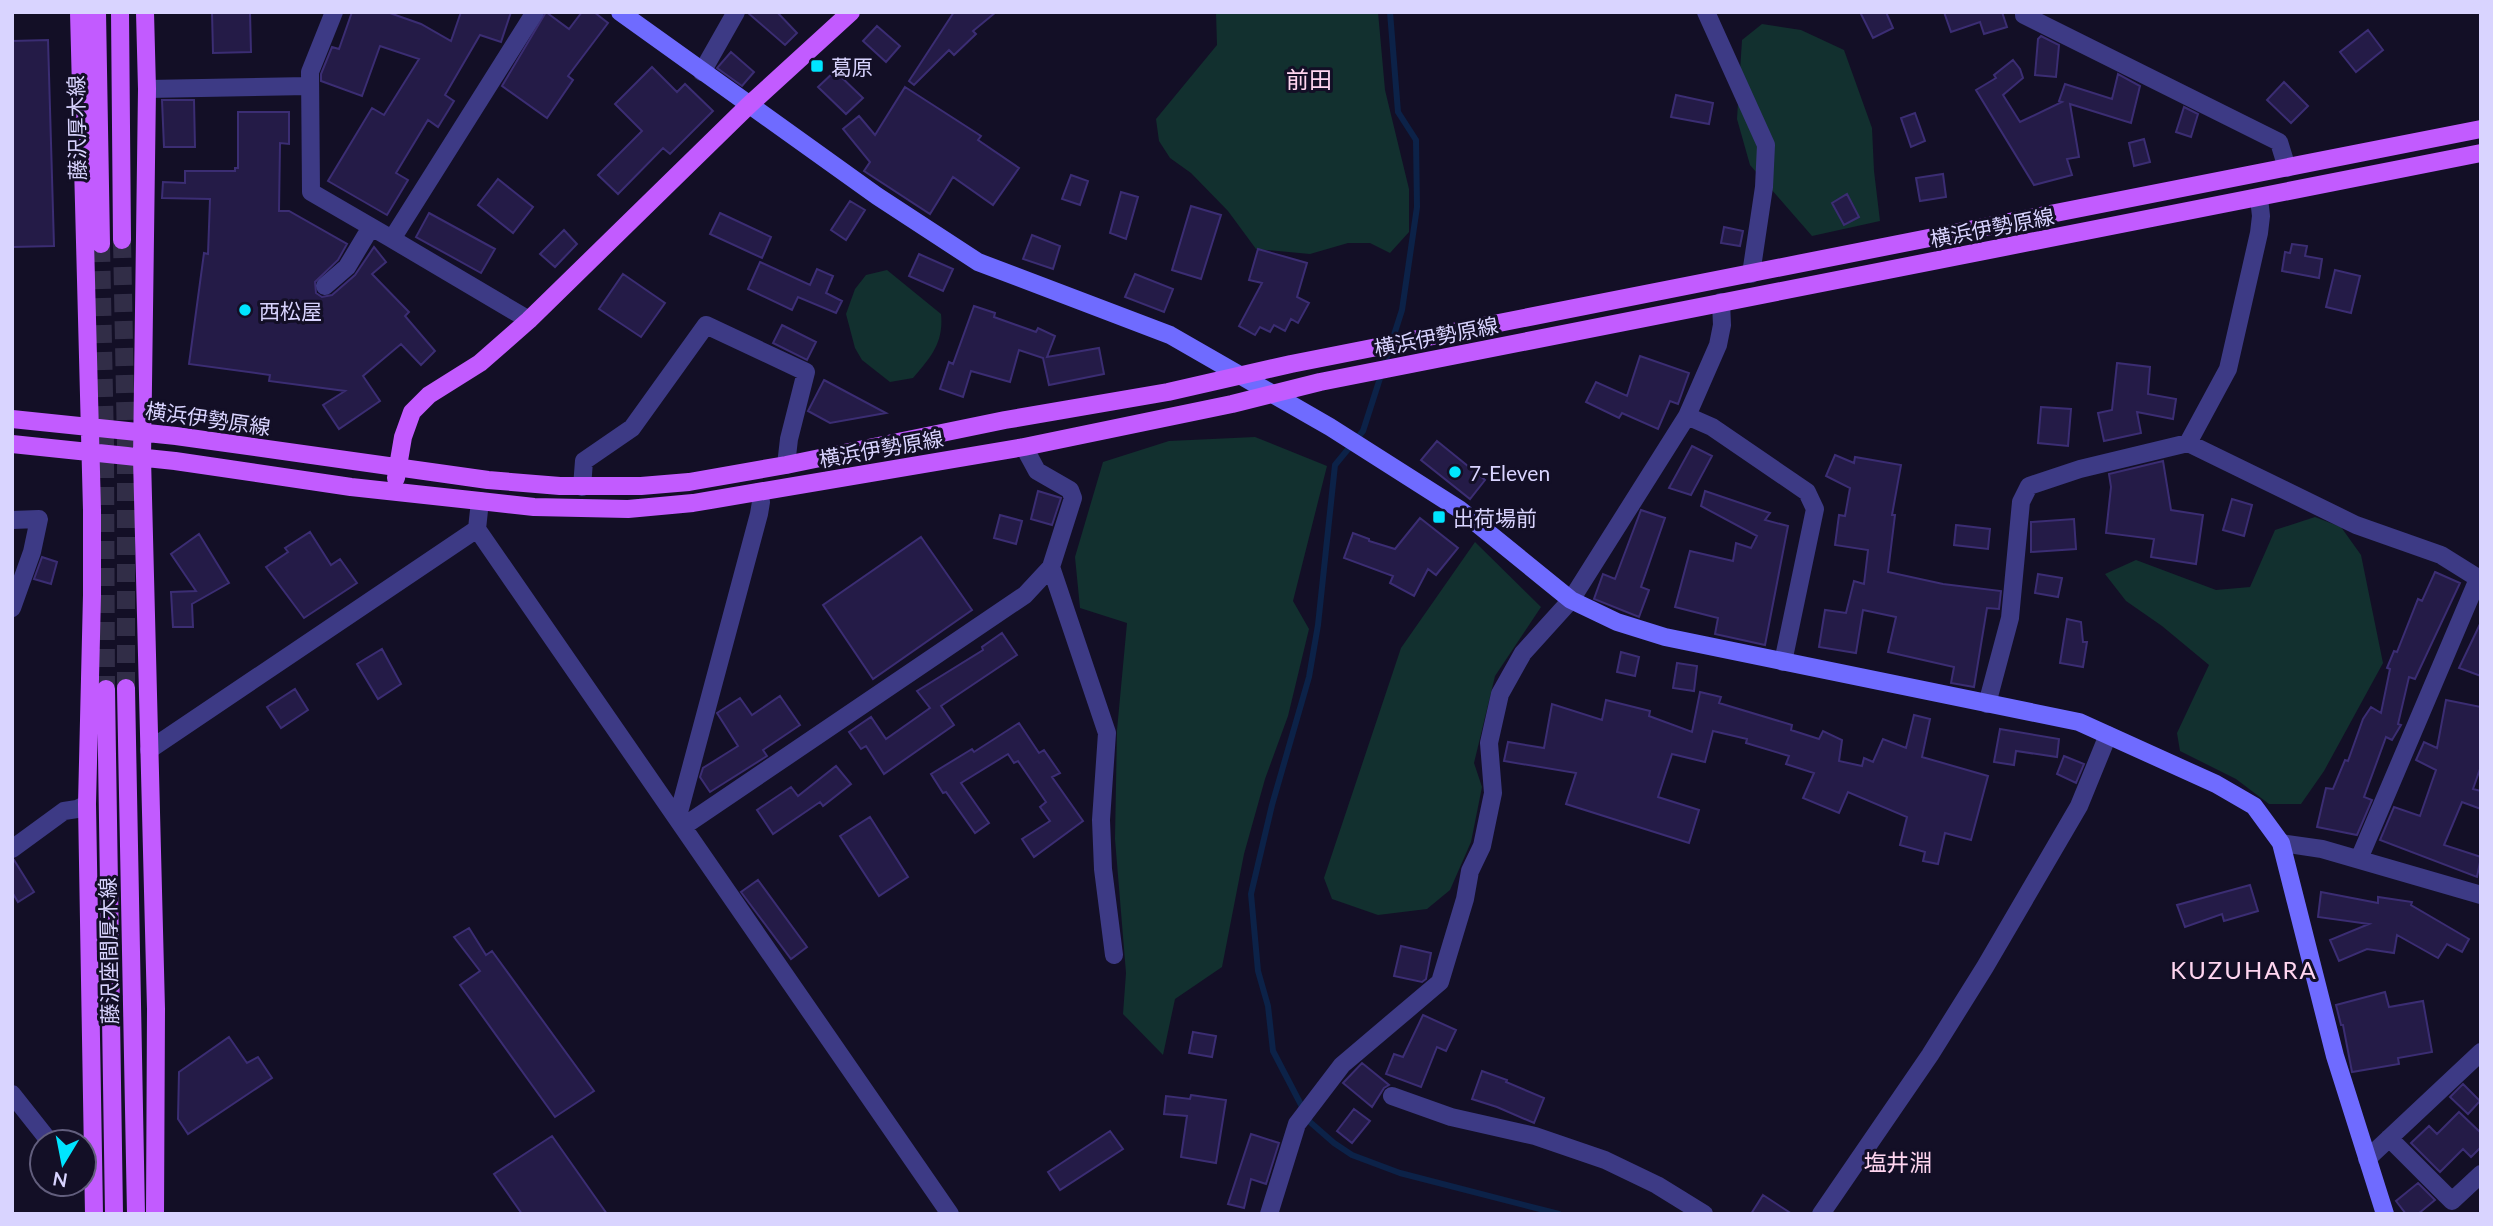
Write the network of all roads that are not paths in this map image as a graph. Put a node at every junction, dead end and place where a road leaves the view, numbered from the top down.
1 (79, 12) edge
2 (97, 12) edge
3 (120, 12) edge
4 (145, 12) edge
5 (334, 12) edge
6 (535, 12) edge
7 (620, 12) edge
8 (736, 12) edge
9 (851, 12) edge
10 (1706, 12) edge
11 (2024, 12) edge
12 (702, 72) junction
13 (308, 86) junction
14 (147, 89) junction
15 (748, 106) junction
16 (2481, 129) edge
17 (2481, 153) edge
18 (2287, 168) junction
19 (2259, 198) junction
20 (371, 227) junction
21 (391, 239) junction
22 (122, 240) tunnel mouth
23 (101, 244) tunnel mouth
24 (1751, 274) junction
25 (325, 286) dead end
26 (1721, 302) junction
27 (529, 320) junction
28 (1242, 375) junction
29 (1273, 393) junction
30 (1687, 416) junction
31 (12, 419) edge
32 (89, 427) junction
33 (143, 432) junction
34 (2188, 443) junction
35 (12, 444) edge
36 (1024, 447) junction
37 (89, 453) junction
38 (142, 458) junction
39 (786, 465) junction
40 (397, 467) junction
41 (582, 486) junction
42 (395, 492) junction
43 (758, 492) junction
44 (480, 501) junction
45 (12, 520) edge
46 (478, 529) junction
47 (1051, 567) junction
48 (2479, 580) edge
49 (1571, 600) junction
50 (12, 608) edge
51 (1783, 662) junction
52 (126, 688) tunnel mouth
53 (106, 689) tunnel mouth
54 (1987, 704) junction
55 (2108, 735) junction
56 (149, 750) junction
57 (87, 804) junction
58 (681, 821) junction
59 (2281, 843) junction
60 (12, 849) edge
61 (2359, 859) junction
62 (2481, 895) edge
63 (1114, 955) dead end
64 (2481, 1052) edge
65 (12, 1094) edge
66 (1392, 1096) dead end
67 (39, 1128) edge
68 (89, 1128) edge
69 (2389, 1138) junction
70 (2367, 1159) junction
71 (2481, 1174) edge
72 (114, 1214) edge
73 (136, 1214) edge
74 (155, 1214) edge
75 (950, 1214) edge
76 (1269, 1214) edge
77 (1704, 1214) edge
78 (1821, 1214) edge
79 (2385, 1214) edge

1 - 32 main road
2 - 23 main road, 藤沢厚木線
3 - 22 main road
4 - 14 main road
5 - 13 street
6 - 21 street
7 - 12 street
8 - 12 street
9 - 15 main road
10 - 24 street
11 - 18 street
12 - 15 street
13 - 14 street
13 - 20 street
14 - 33 main road
15 - 27 main road
15 - 28 street
16 - 18 main road, 横浜伊勢原線
17 - 19 main road, 横浜伊勢原線
18 - 24 main road, 横浜伊勢原線
19 - 26 main road, 横浜伊勢原線
19 - 34 street
20 - 21 street
20 - 25 street
21 - 27 street
24 - 28 main road, 横浜伊勢原線
26 - 29 main road, 横浜伊勢原線
26 - 30 street
27 - 40 main road
28 - 29 street
28 - 39 main road, 横浜伊勢原線
29 - 36 main road, 横浜伊勢原線
29 - 49 street
30 - 49 street
30 - 51 street
31 - 32 main road, 横浜伊勢原線
32 - 33 main road, 横浜伊勢原線
32 - 37 main road
33 - 38 main road
33 - 40 main road, 横浜伊勢原線
34 - 48 street
34 - 54 street
35 - 37 main road, 横浜伊勢原線
36 - 43 main road, 横浜伊勢原線
36 - 47 street
37 - 38 main road, 横浜伊勢原線
37 - 57 main road
38 - 42 main road, 横浜伊勢原線
38 - 56 main road
39 - 41 main road, 横浜伊勢原線
39 - 41 street
40 - 41 main road, 横浜伊勢原線
40 - 42 main road
42 - 44 main road, 横浜伊勢原線
43 - 44 main road, 横浜伊勢原線
43 - 58 street
44 - 46 street
45 - 50 street
46 - 56 street
46 - 58 street
47 - 58 street
47 - 63 street
48 - 61 street
49 - 51 street
49 - 76 street
51 - 54 street
52 - 73 main road, 藤沢座間厚木線
53 - 72 main road, 藤沢座間厚木線
54 - 55 street
55 - 59 street
55 - 78 street
56 - 74 main road
57 - 60 street
57 - 68 main road
58 - 75 street
59 - 61 street
59 - 70 street
61 - 62 street
64 - 69 street
65 - 67 street
66 - 77 street
69 - 70 street
69 - 71 street
70 - 79 street

